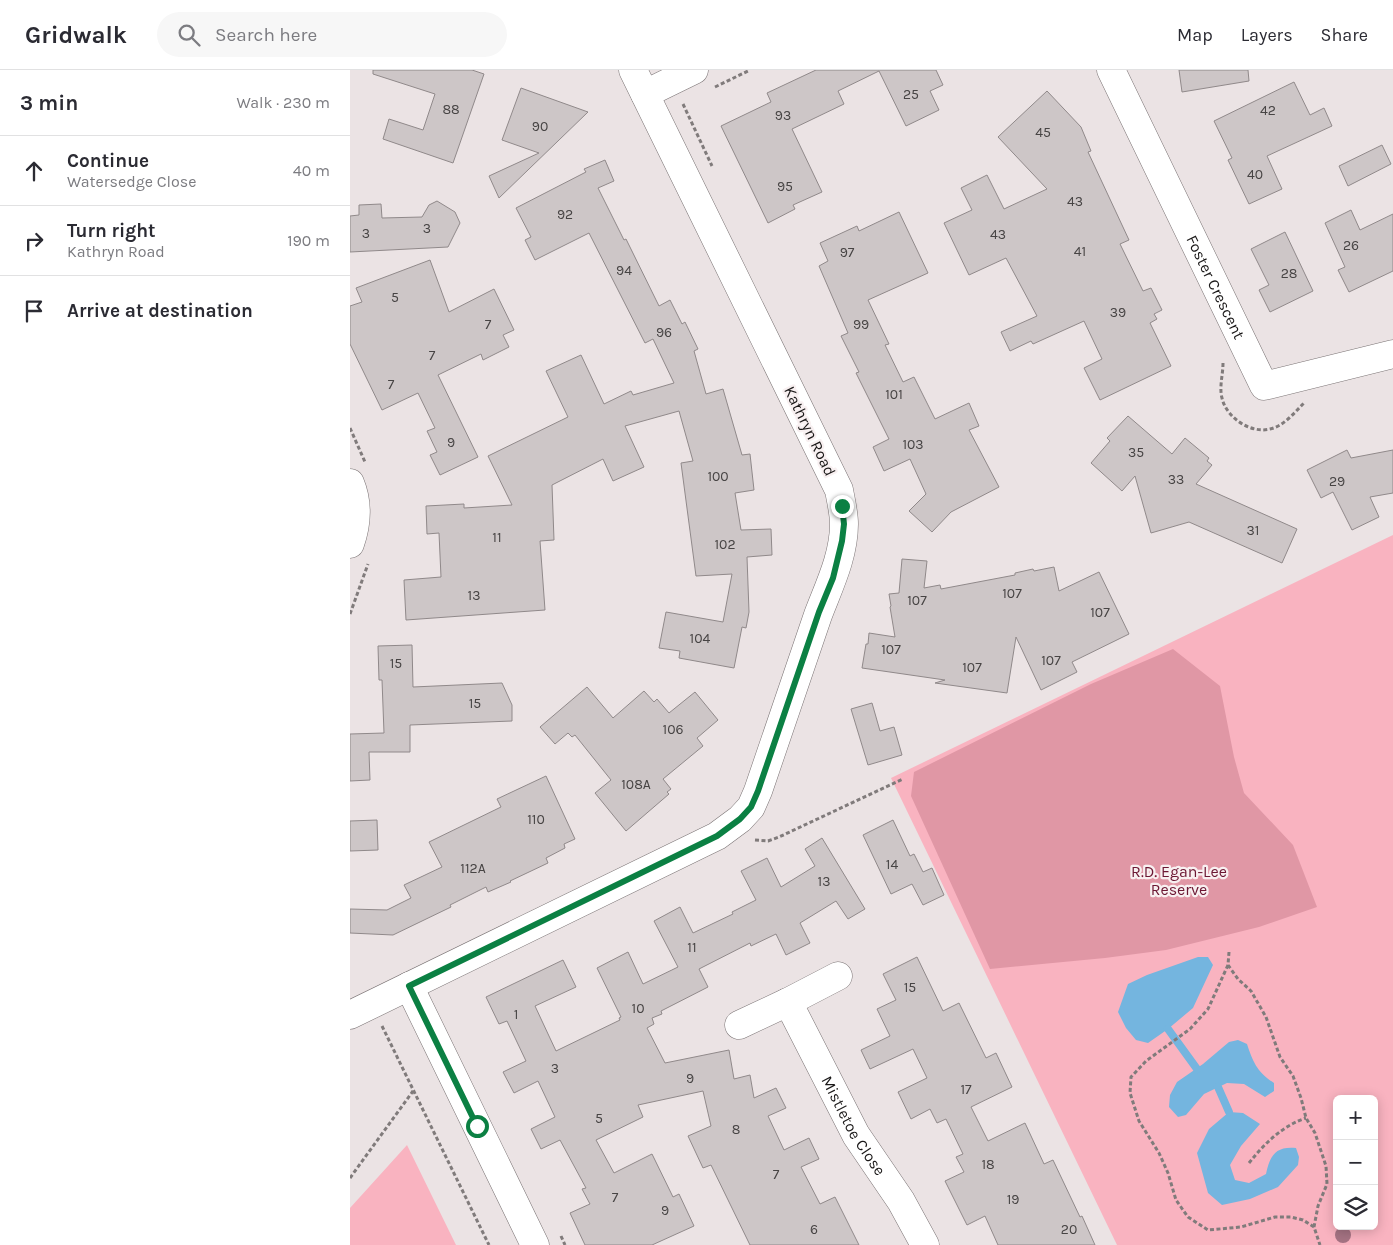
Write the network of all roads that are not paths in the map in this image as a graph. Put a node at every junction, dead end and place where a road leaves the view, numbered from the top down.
1 (633, 70) edge
2 (694, 70) edge
3 (1111, 70) edge
4 (645, 94) junction
5 (1393, 354) edge
6 (350, 482) edge
7 (350, 544) edge
8 (838, 976) dead end
9 (409, 986) junction
10 (788, 1002) junction
11 (350, 1015) edge
12 (739, 1025) dead end
13 (535, 1245) edge
14 (925, 1245) edge

1 - 4 street, Kathryn Road
2 - 4 street
3 - 5 street, Foster Crescent
4 - 9 street, Kathryn Road
6 - 7 street
8 - 10 street
9 - 11 street, Kathryn Road
9 - 13 street
10 - 12 street
10 - 14 street, Mistletoe Close

